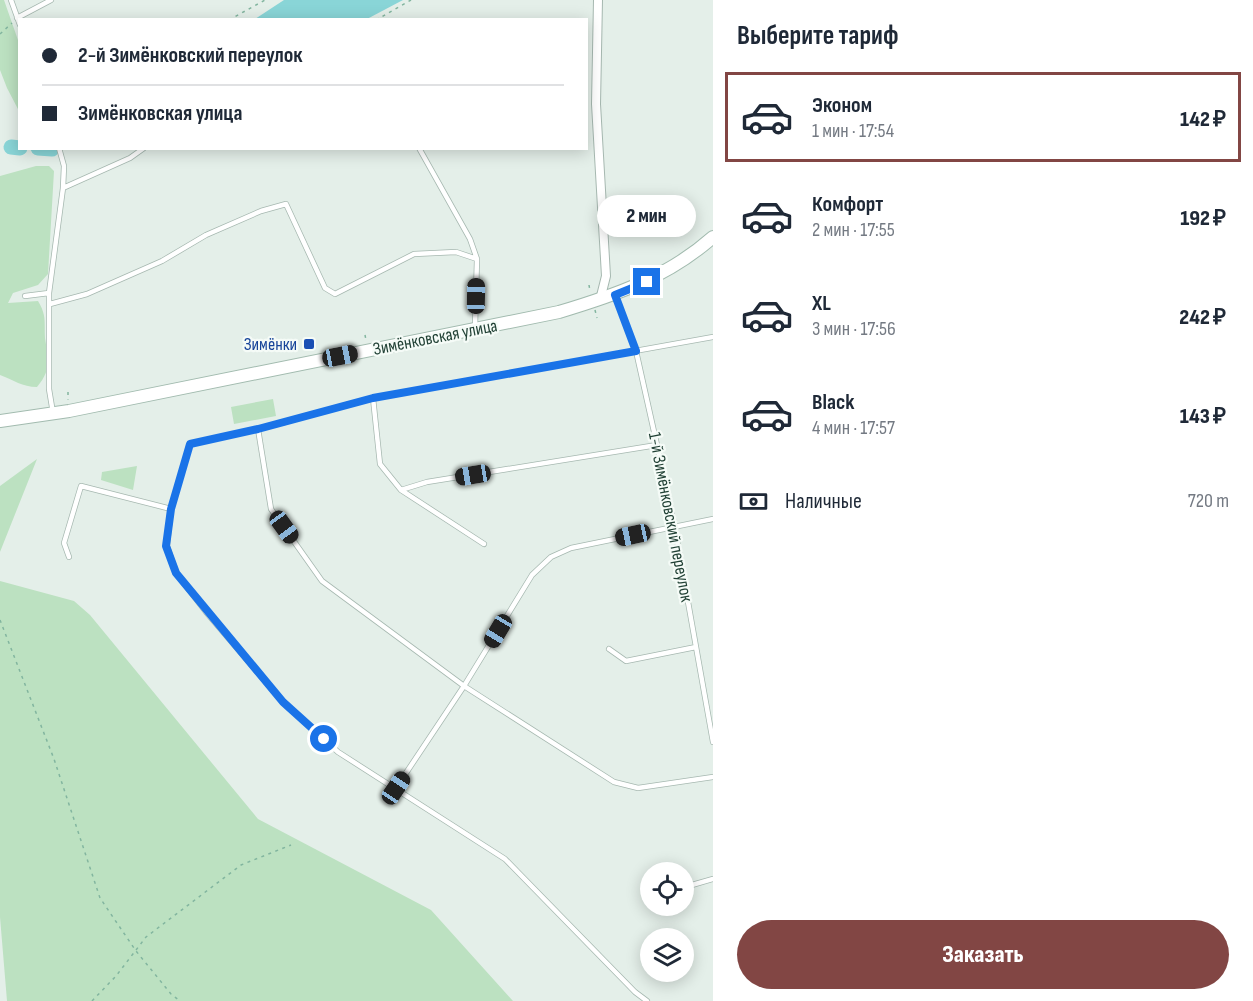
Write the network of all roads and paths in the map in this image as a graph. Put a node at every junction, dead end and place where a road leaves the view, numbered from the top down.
1 (11, 0) edge
2 (51, 0) edge
3 (265, 0) edge
4 (411, 0) edge
5 (598, 0) edge
6 (17, 18) junction
7 (233, 18) edge
8 (380, 18) edge
9 (0, 34) edge
10 (60, 150) edge
11 (141, 150) edge
12 (420, 150) edge
13 (63, 188) junction
14 (713, 237) edge
15 (477, 259) junction
16 (49, 293) junction
17 (615, 295) junction
18 (25, 296) dead end
19 (600, 300) junction
20 (50, 303) junction
21 (475, 329) junction
22 (713, 338) edge
23 (636, 351) junction
24 (373, 398) junction
25 (53, 413) junction
26 (0, 421) edge
27 (258, 429) junction
28 (657, 446) junction
29 (401, 490) junction
30 (171, 509) junction
31 (713, 519) edge
32 (674, 526) junction
33 (484, 544) dead end
34 (69, 557) dead end
35 (0, 620) edge
36 (696, 647) junction
37 (609, 649) dead end
38 (464, 686) junction
39 (713, 742) edge
40 (713, 777) edge
41 (396, 788) junction
42 (291, 844) dead end
43 (713, 879) edge
44 (694, 885) edge
45 (136, 951) junction
46 (92, 1001) edge
47 (180, 1001) edge
48 (647, 1001) edge

1 - 6 lane
2 - 6 lane
3 - 7 path
4 - 8 path
5 - 19 street
6 - 9 path
10 - 13 lane
11 - 13 lane
12 - 15 lane
13 - 16 lane
14 - 17 main road, Зимёнковская улица
15 - 20 lane
15 - 21 lane
16 - 18 lane
16 - 20 lane
17 - 19 main road, Зимёнковская улица
17 - 23 lane, 1-й Зимёнковский переулок
19 - 21 main road, Зимёнковская улица
20 - 25 lane
21 - 25 main road, Зимёнковская улица
22 - 23 lane
23 - 24 lane
23 - 28 lane, 1-й Зимёнковский переулок
24 - 27 lane
24 - 29 lane
25 - 26 main road, Зимёнковская улица
27 - 30 lane
27 - 38 lane
28 - 29 lane
28 - 32 lane, 1-й Зимёнковский переулок
29 - 33 lane
30 - 34 lane
30 - 41 lane
31 - 32 lane
32 - 36 lane, 1-й Зимёнковский переулок
32 - 38 lane
35 - 45 path
36 - 37 lane
36 - 39 lane, 1-й Зимёнковский переулок
38 - 40 lane
38 - 41 lane
41 - 48 lane
42 - 45 path
43 - 44 lane
45 - 46 path
45 - 47 path

